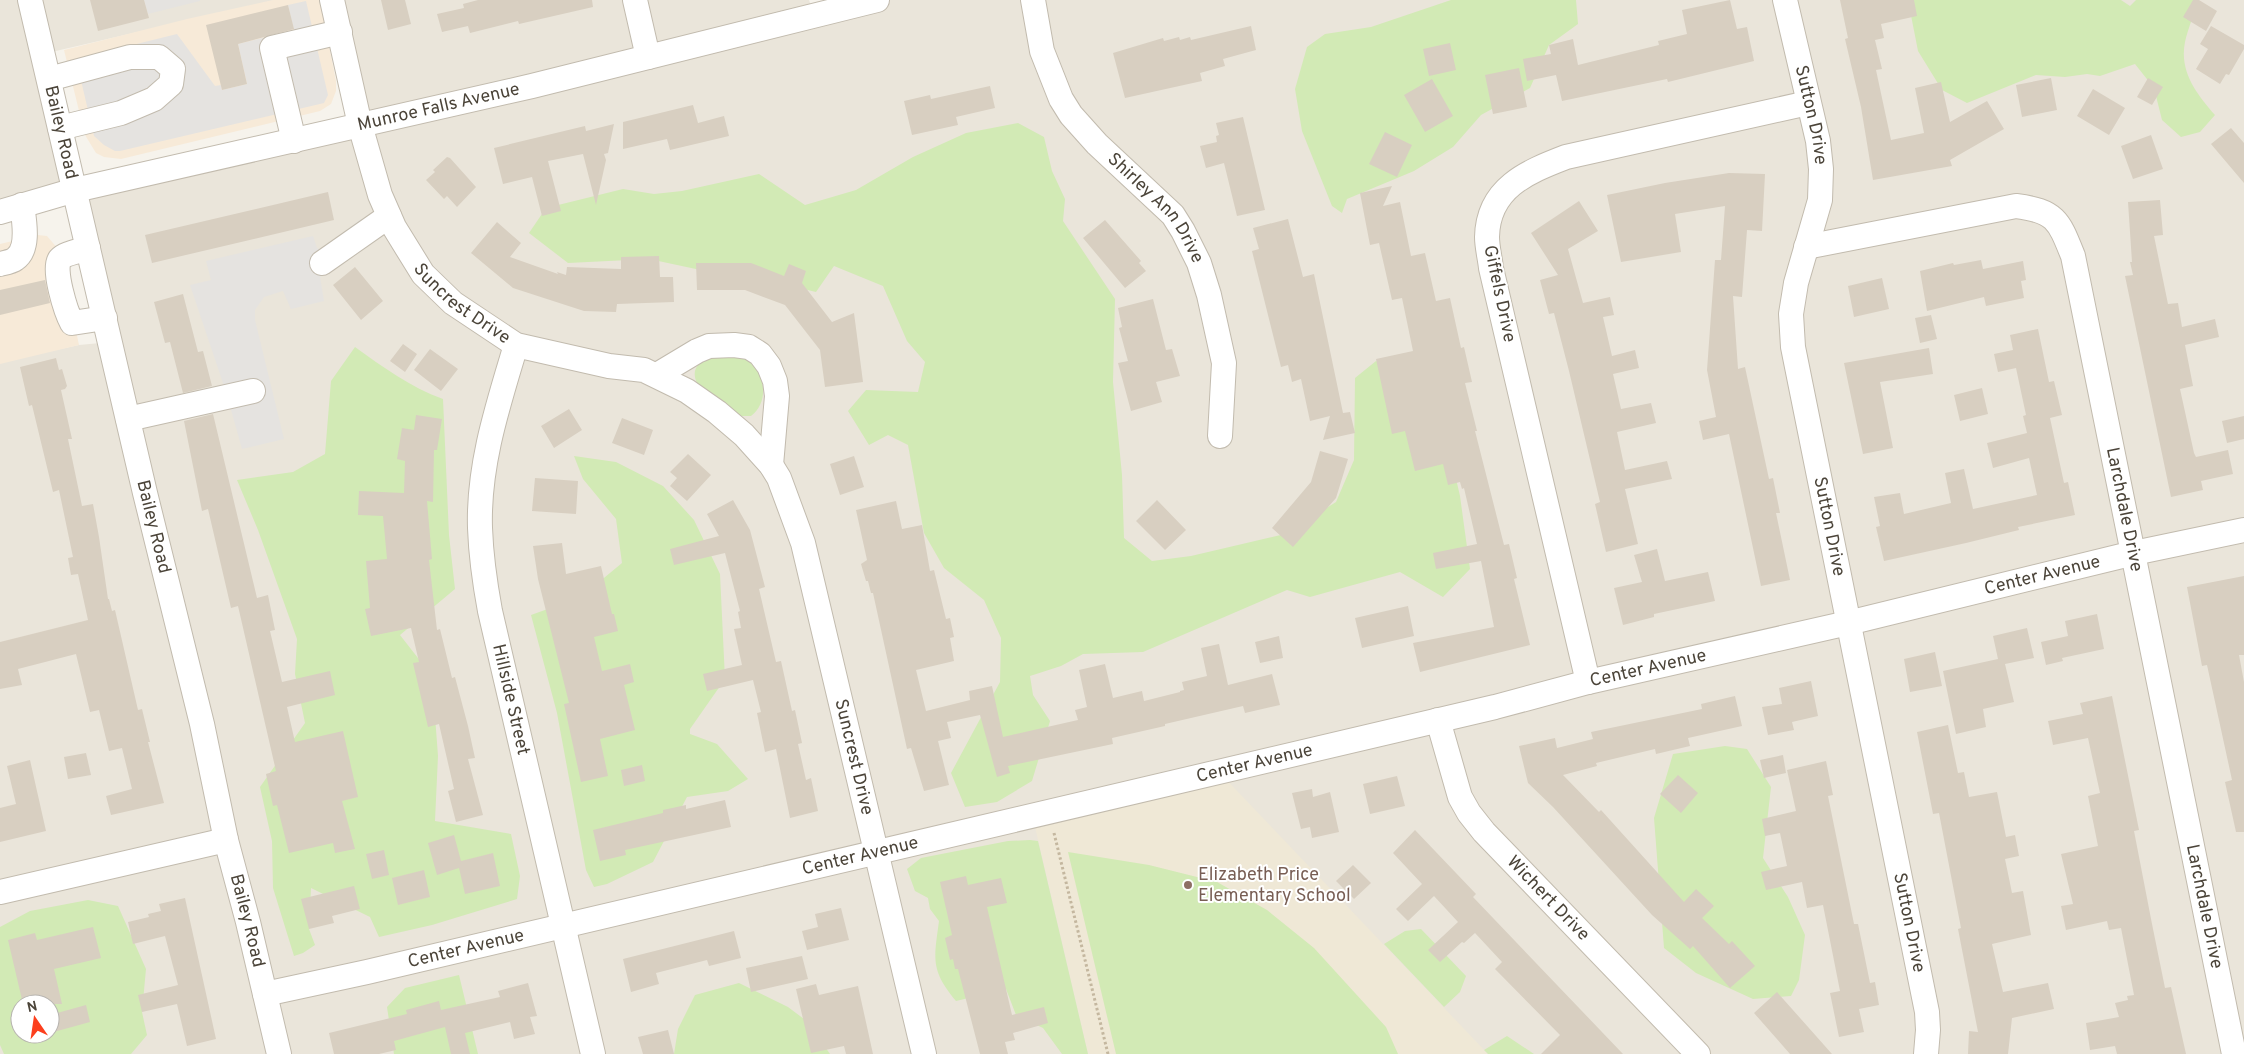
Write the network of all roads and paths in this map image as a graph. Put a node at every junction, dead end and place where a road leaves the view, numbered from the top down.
1 (30, 0) edge
2 (332, 0) edge
3 (635, 0) edge
4 (877, 0) edge
5 (1033, 0) edge
6 (1785, 0) edge
7 (340, 32) junction
8 (648, 57) junction
9 (49, 80) junction
10 (1808, 104) junction
11 (360, 125) junction
12 (60, 128) junction
13 (294, 142) junction
14 (74, 190) junction
15 (11, 209) edge
16 (388, 216) junction
17 (1806, 247) junction
18 (88, 248) junction
19 (21, 252) junction
20 (58, 262) junction
21 (322, 262) dead end
22 (0, 264) edge
23 (105, 318) junction
24 (516, 345) junction
25 (656, 375) junction
26 (254, 391) dead end
27 (128, 419) junction
28 (1220, 436) dead end
29 (771, 465) junction
30 (2244, 530) edge
31 (2134, 554) junction
32 (1848, 623) junction
33 (1588, 682) junction
34 (1438, 720) junction
35 (1048, 811) junction
36 (226, 840) junction
37 (876, 852) junction
38 (0, 892) edge
39 (563, 926) junction
40 (265, 994) junction
41 (279, 1054) edge
42 (594, 1054) edge
43 (924, 1054) edge
44 (1108, 1054) edge
45 (1698, 1054) edge
46 (1926, 1054) edge
47 (2234, 1054) edge

1 - 9 street, Bailey Road
2 - 7 street, Suncrest Drive
3 - 8 street
4 - 8 street, Munroe Falls Avenue
5 - 28 street, Shirley Ann Drive
6 - 10 street, Sutton Drive
7 - 11 street, Suncrest Drive
7 - 13 street
8 - 11 street, Munroe Falls Avenue
9 - 12 street, Bailey Road
9 - 12 street
10 - 17 street, Sutton Drive
10 - 33 street, Giffels Drive
11 - 13 street, Munroe Falls Avenue
11 - 16 street, Suncrest Drive
12 - 14 street, Bailey Road
13 - 14 street, Munroe Falls Avenue
14 - 15 street, Munroe Falls Avenue
14 - 18 street, Bailey Road
15 - 19 street
16 - 21 street
16 - 24 street, Suncrest Drive
17 - 31 street, Larchdale Drive
17 - 32 street, Sutton Drive
18 - 20 street
18 - 23 street, Bailey Road
19 - 20 street
19 - 22 street
20 - 23 street
23 - 27 street, Bailey Road
24 - 25 street, Suncrest Drive
24 - 39 street, Hillside Street
25 - 29 street, Suncrest Drive
25 - 29 street
26 - 27 street
27 - 36 street, Bailey Road
29 - 37 street, Suncrest Drive
30 - 31 street, Center Avenue
31 - 32 street, Center Avenue
31 - 47 street, Larchdale Drive
32 - 33 street, Center Avenue
32 - 46 street, Sutton Drive
33 - 34 street, Center Avenue
34 - 35 street, Center Avenue
34 - 45 street, Wichert Drive
35 - 37 street, Center Avenue
35 - 44 path
36 - 38 street
36 - 40 street, Bailey Road
37 - 39 street, Center Avenue
37 - 43 street, Suncrest Drive
39 - 40 street, Center Avenue
39 - 42 street, Hillside Street
40 - 41 street, Bailey Road

